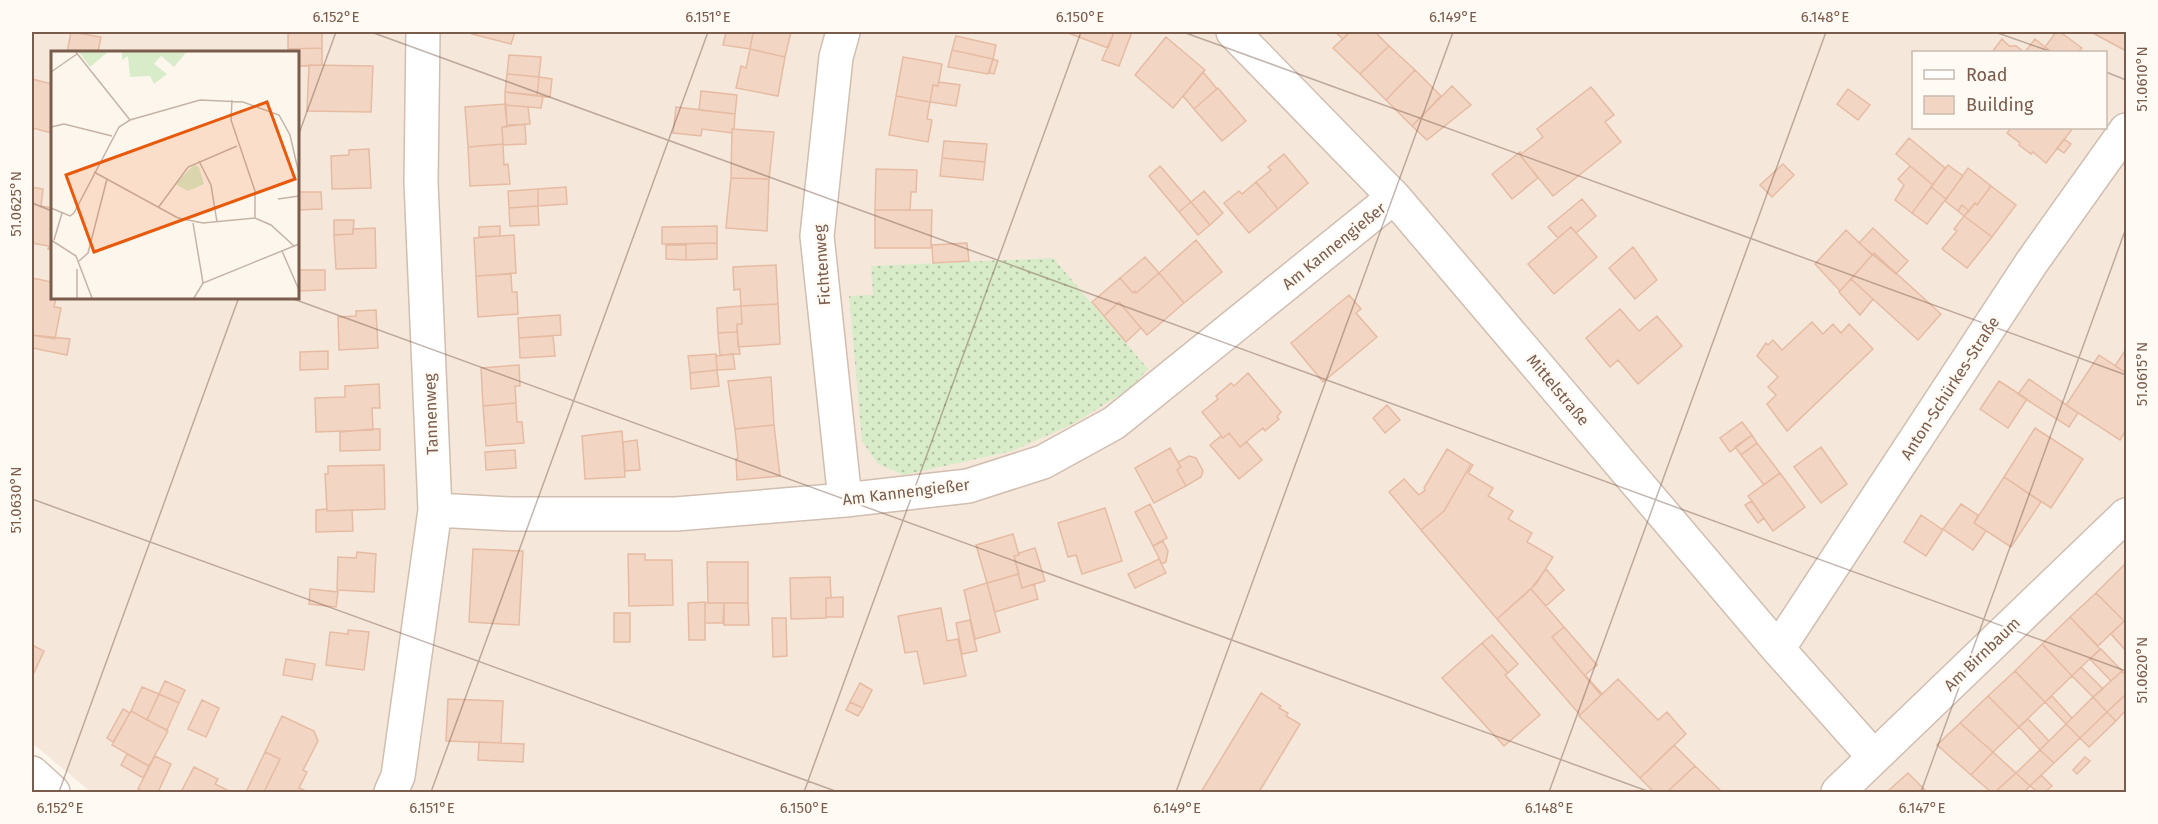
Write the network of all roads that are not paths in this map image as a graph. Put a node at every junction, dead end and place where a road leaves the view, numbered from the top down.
1 (423, 32) edge
2 (843, 32) edge
3 (1233, 32) edge
4 (2127, 130) edge
5 (1394, 197) junction
6 (845, 500) junction
7 (435, 510) junction
8 (2127, 515) edge
9 (1778, 649) junction
10 (1874, 757) junction
11 (32, 773) edge
12 (53, 792) edge
13 (391, 792) edge
14 (1838, 792) edge

1 - 7 street, Tannenweg
2 - 6 street, Fichtenweg
3 - 5 street, Mittelstraße
4 - 9 street, Anton-Schürkes-Straße
5 - 6 street, Am Kannengießer
5 - 9 street, Mittelstraße
6 - 7 street, Am Kannengießer
7 - 13 street, Tannenweg
8 - 10 street, Am Birnbaum
9 - 10 street, Mittelstraße
10 - 14 street, Am Birnbaum
11 - 12 street

